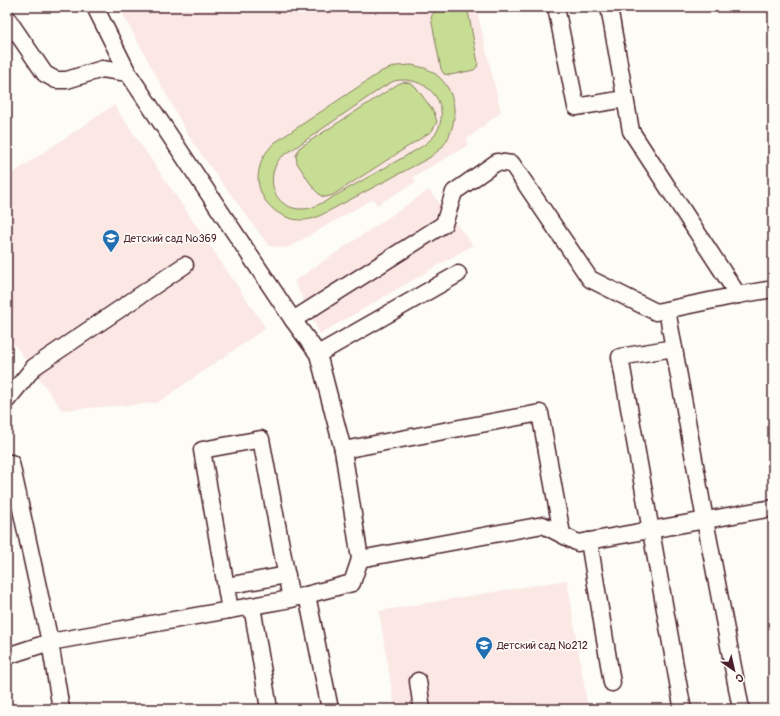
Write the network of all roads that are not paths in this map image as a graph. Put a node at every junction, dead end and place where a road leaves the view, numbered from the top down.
1 (95, 7) edge
2 (556, 7) edge
3 (609, 7) edge
4 (7, 18) edge
5 (128, 73) junction
6 (625, 99) junction
7 (185, 265) dead end
8 (458, 274) dead end
9 (773, 289) edge
10 (738, 294) junction
11 (667, 310) junction
12 (293, 320) junction
13 (674, 348) junction
14 (318, 354) junction
15 (7, 400) edge
16 (343, 450) junction
17 (7, 463) edge
18 (773, 508) edge
19 (705, 520) junction
20 (652, 529) junction
21 (562, 534) junction
22 (589, 540) junction
23 (360, 559) junction
24 (286, 575) junction
25 (226, 586) junction
26 (307, 595) junction
27 (291, 600) junction
28 (252, 606) junction
29 (230, 610) junction
30 (50, 642) junction
31 (7, 656) edge
32 (418, 681) dead end
33 (612, 684) dead end
34 (682, 705) dead end
35 (61, 709) edge
36 (269, 709) edge
37 (330, 709) edge
38 (422, 709) edge
39 (742, 709) edge

1 - 5 lane
2 - 6 lane
3 - 6 lane
4 - 5 lane
5 - 12 lane
6 - 10 lane
7 - 15 lane
8 - 14 lane
9 - 10 lane
10 - 11 lane
11 - 12 lane
11 - 13 lane
12 - 14 lane
13 - 19 lane
13 - 20 lane
14 - 16 lane
16 - 21 lane
16 - 23 lane
17 - 30 lane
18 - 19 lane
19 - 20 lane
19 - 39 lane
20 - 22 lane
20 - 34 lane
21 - 22 lane
21 - 23 lane
22 - 33 lane
23 - 26 lane
24 - 25 lane
24 - 25 lane
24 - 27 lane
25 - 29 lane
26 - 27 lane
26 - 37 lane
27 - 28 lane
28 - 29 lane
28 - 36 lane
29 - 30 lane
30 - 31 lane
30 - 35 lane
32 - 38 lane

